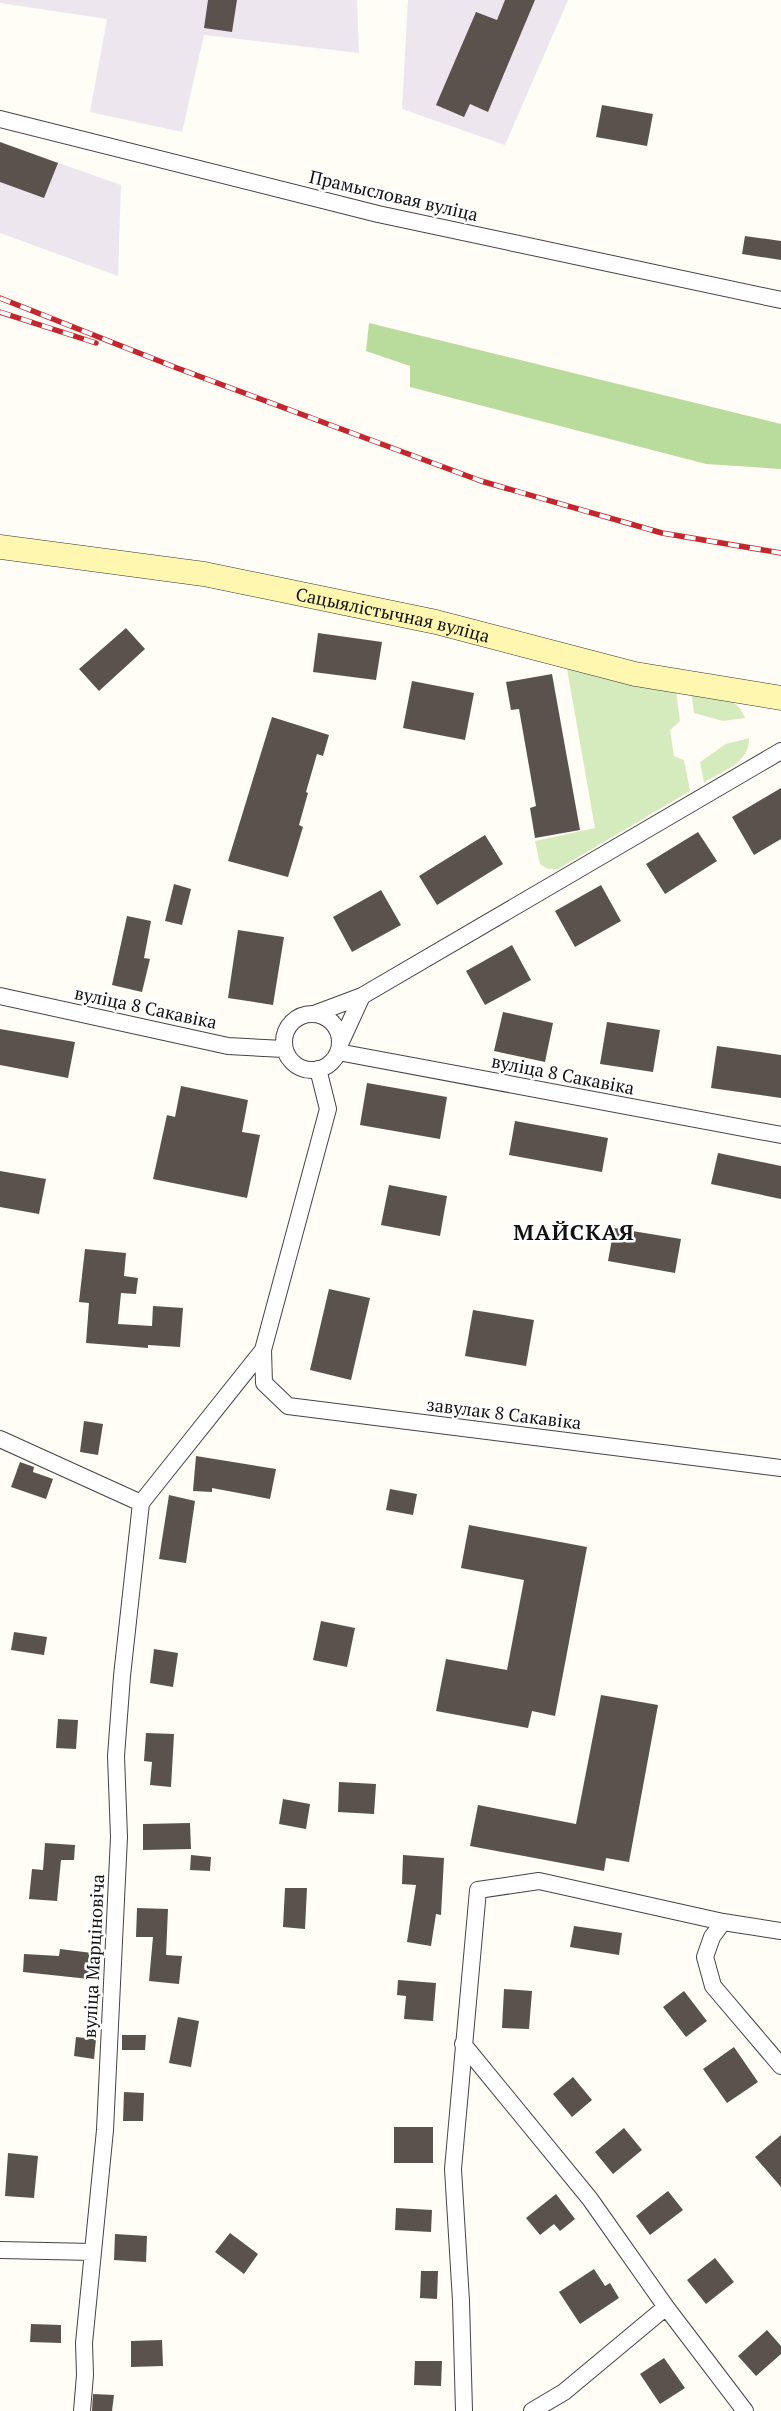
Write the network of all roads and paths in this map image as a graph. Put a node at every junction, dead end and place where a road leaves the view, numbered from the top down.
1 (0, 119) edge
2 (781, 300) edge
3 (0, 547) edge
4 (781, 698) edge
5 (781, 751) edge
6 (0, 996) edge
7 (362, 996) junction
8 (314, 1014) junction
9 (339, 1048) junction
10 (284, 1049) junction
11 (318, 1069) junction
12 (781, 1136) edge
13 (263, 1350) junction
14 (0, 1439) edge
15 (781, 1468) edge
16 (141, 1503) junction
17 (722, 1922) junction
18 (781, 1931) edge
19 (463, 2044) junction
20 (781, 2066) edge
21 (0, 2250) edge
22 (93, 2252) junction
23 (666, 2307) junction
24 (82, 2411) edge
25 (464, 2411) edge
26 (532, 2411) edge
27 (744, 2411) edge

1 - 2 street, Прамысловая вуліца
3 - 4 street, Сацыялістычная вуліца
5 - 7 street
6 - 10 street, вуліца 8 Сакавіка
7 - 8 street
7 - 9 street
8 - 9 street
8 - 10 street
9 - 11 street
9 - 12 street, вуліца 8 Сакавіка
10 - 11 street
11 - 13 street
13 - 15 street, завулак 8 Сакавіка
13 - 16 street
14 - 16 street
16 - 22 street, вуліца Марціновіча
17 - 18 street
17 - 19 street
17 - 20 street
19 - 23 street
19 - 25 street
21 - 22 street
22 - 24 street, вуліца Марціновіча
23 - 26 street
23 - 27 street

